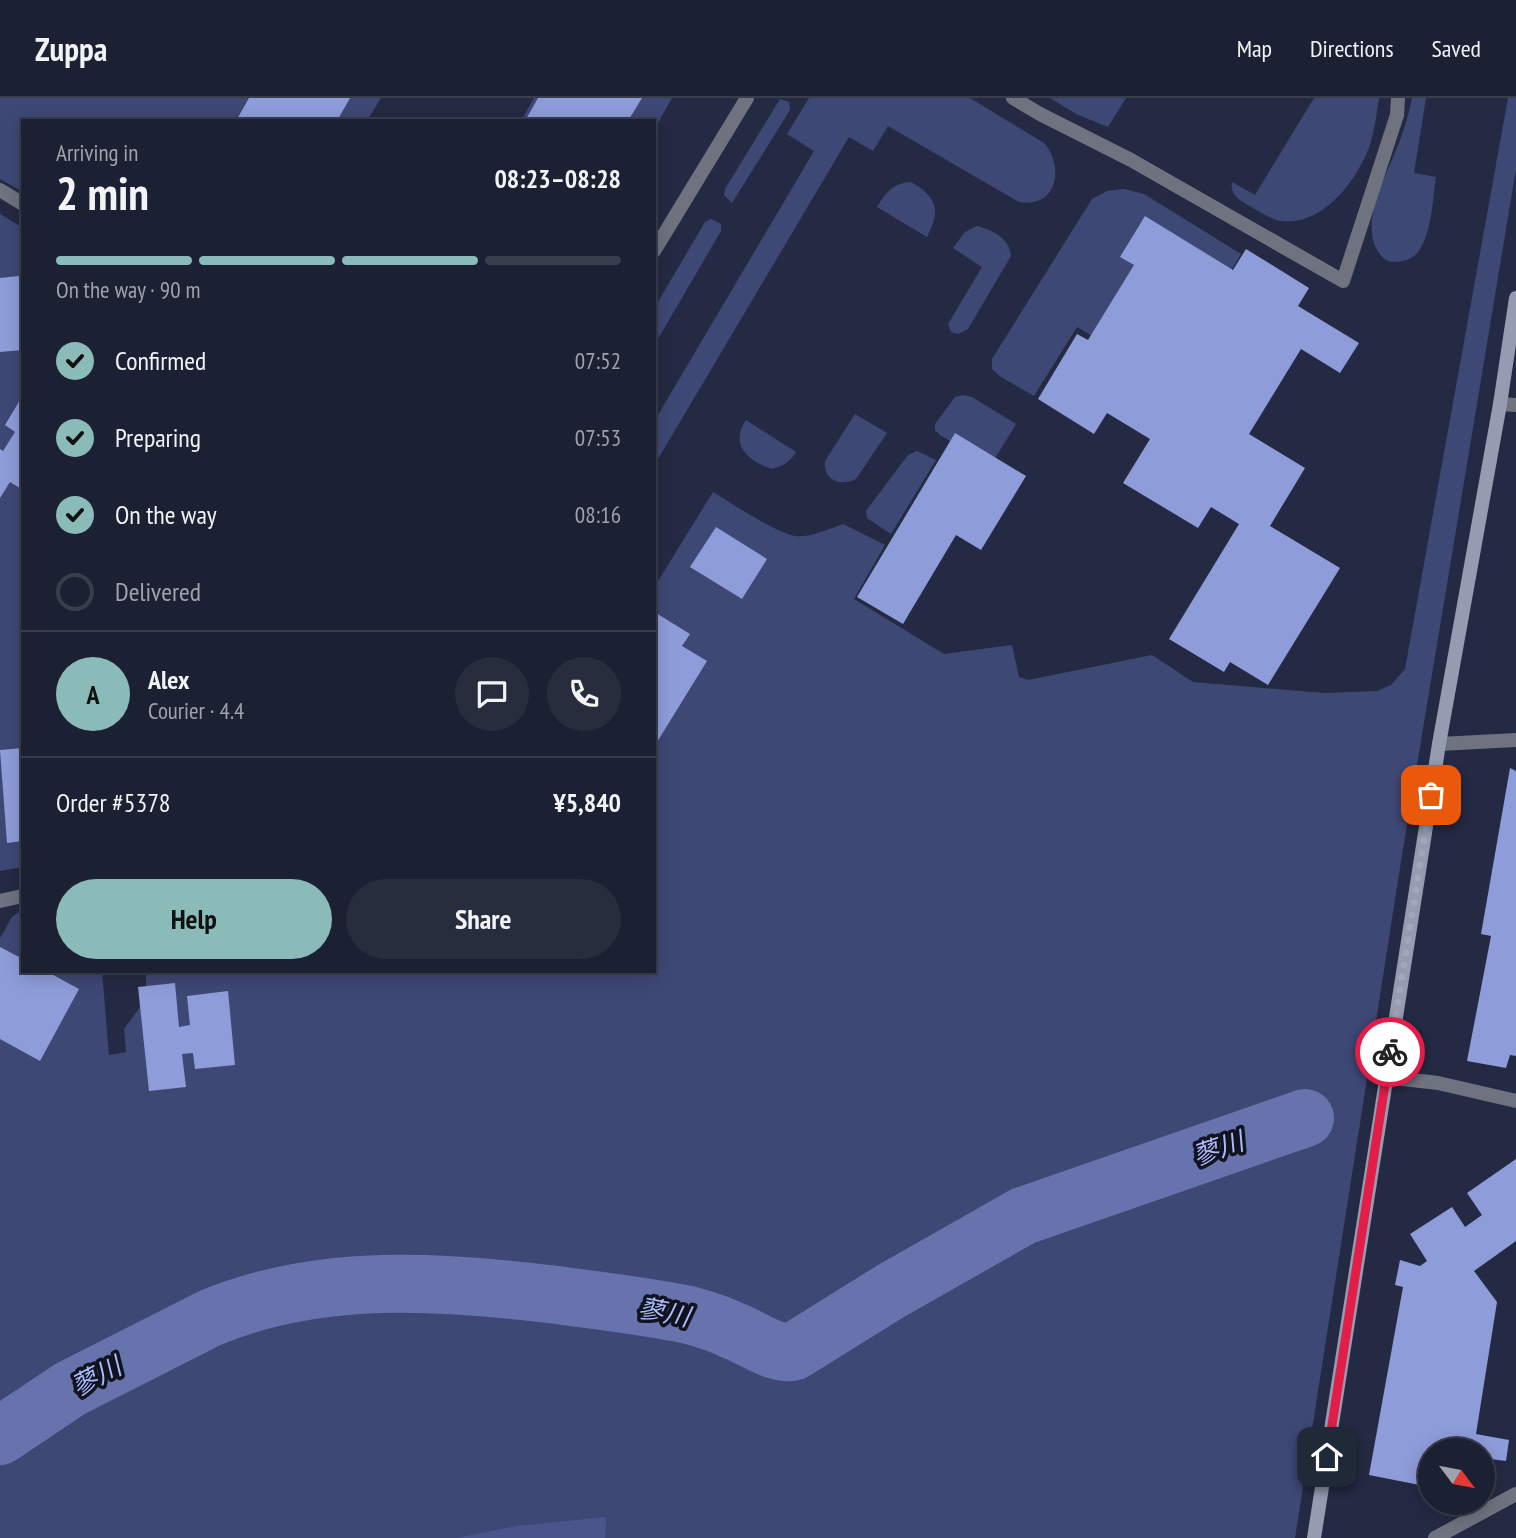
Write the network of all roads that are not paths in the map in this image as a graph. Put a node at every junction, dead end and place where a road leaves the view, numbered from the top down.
1 (747, 98) edge
2 (1013, 98) edge
3 (1398, 98) edge
4 (0, 190) edge
5 (21, 203) edge
6 (656, 248) edge
7 (1516, 298) edge
8 (1500, 404) junction
9 (1516, 405) edge
10 (1516, 740) edge
11 (1439, 744) junction
12 (21, 896) edge
13 (0, 901) edge
14 (1386, 1077) junction
15 (1516, 1101) edge
16 (1516, 1494) edge
17 (1314, 1538) edge
18 (1435, 1538) edge

1 - 6 street
2 - 3 street
4 - 5 street
7 - 8 street
8 - 9 street
8 - 11 street
10 - 11 street
11 - 14 street
12 - 13 street
14 - 15 street
14 - 17 street
16 - 18 street

